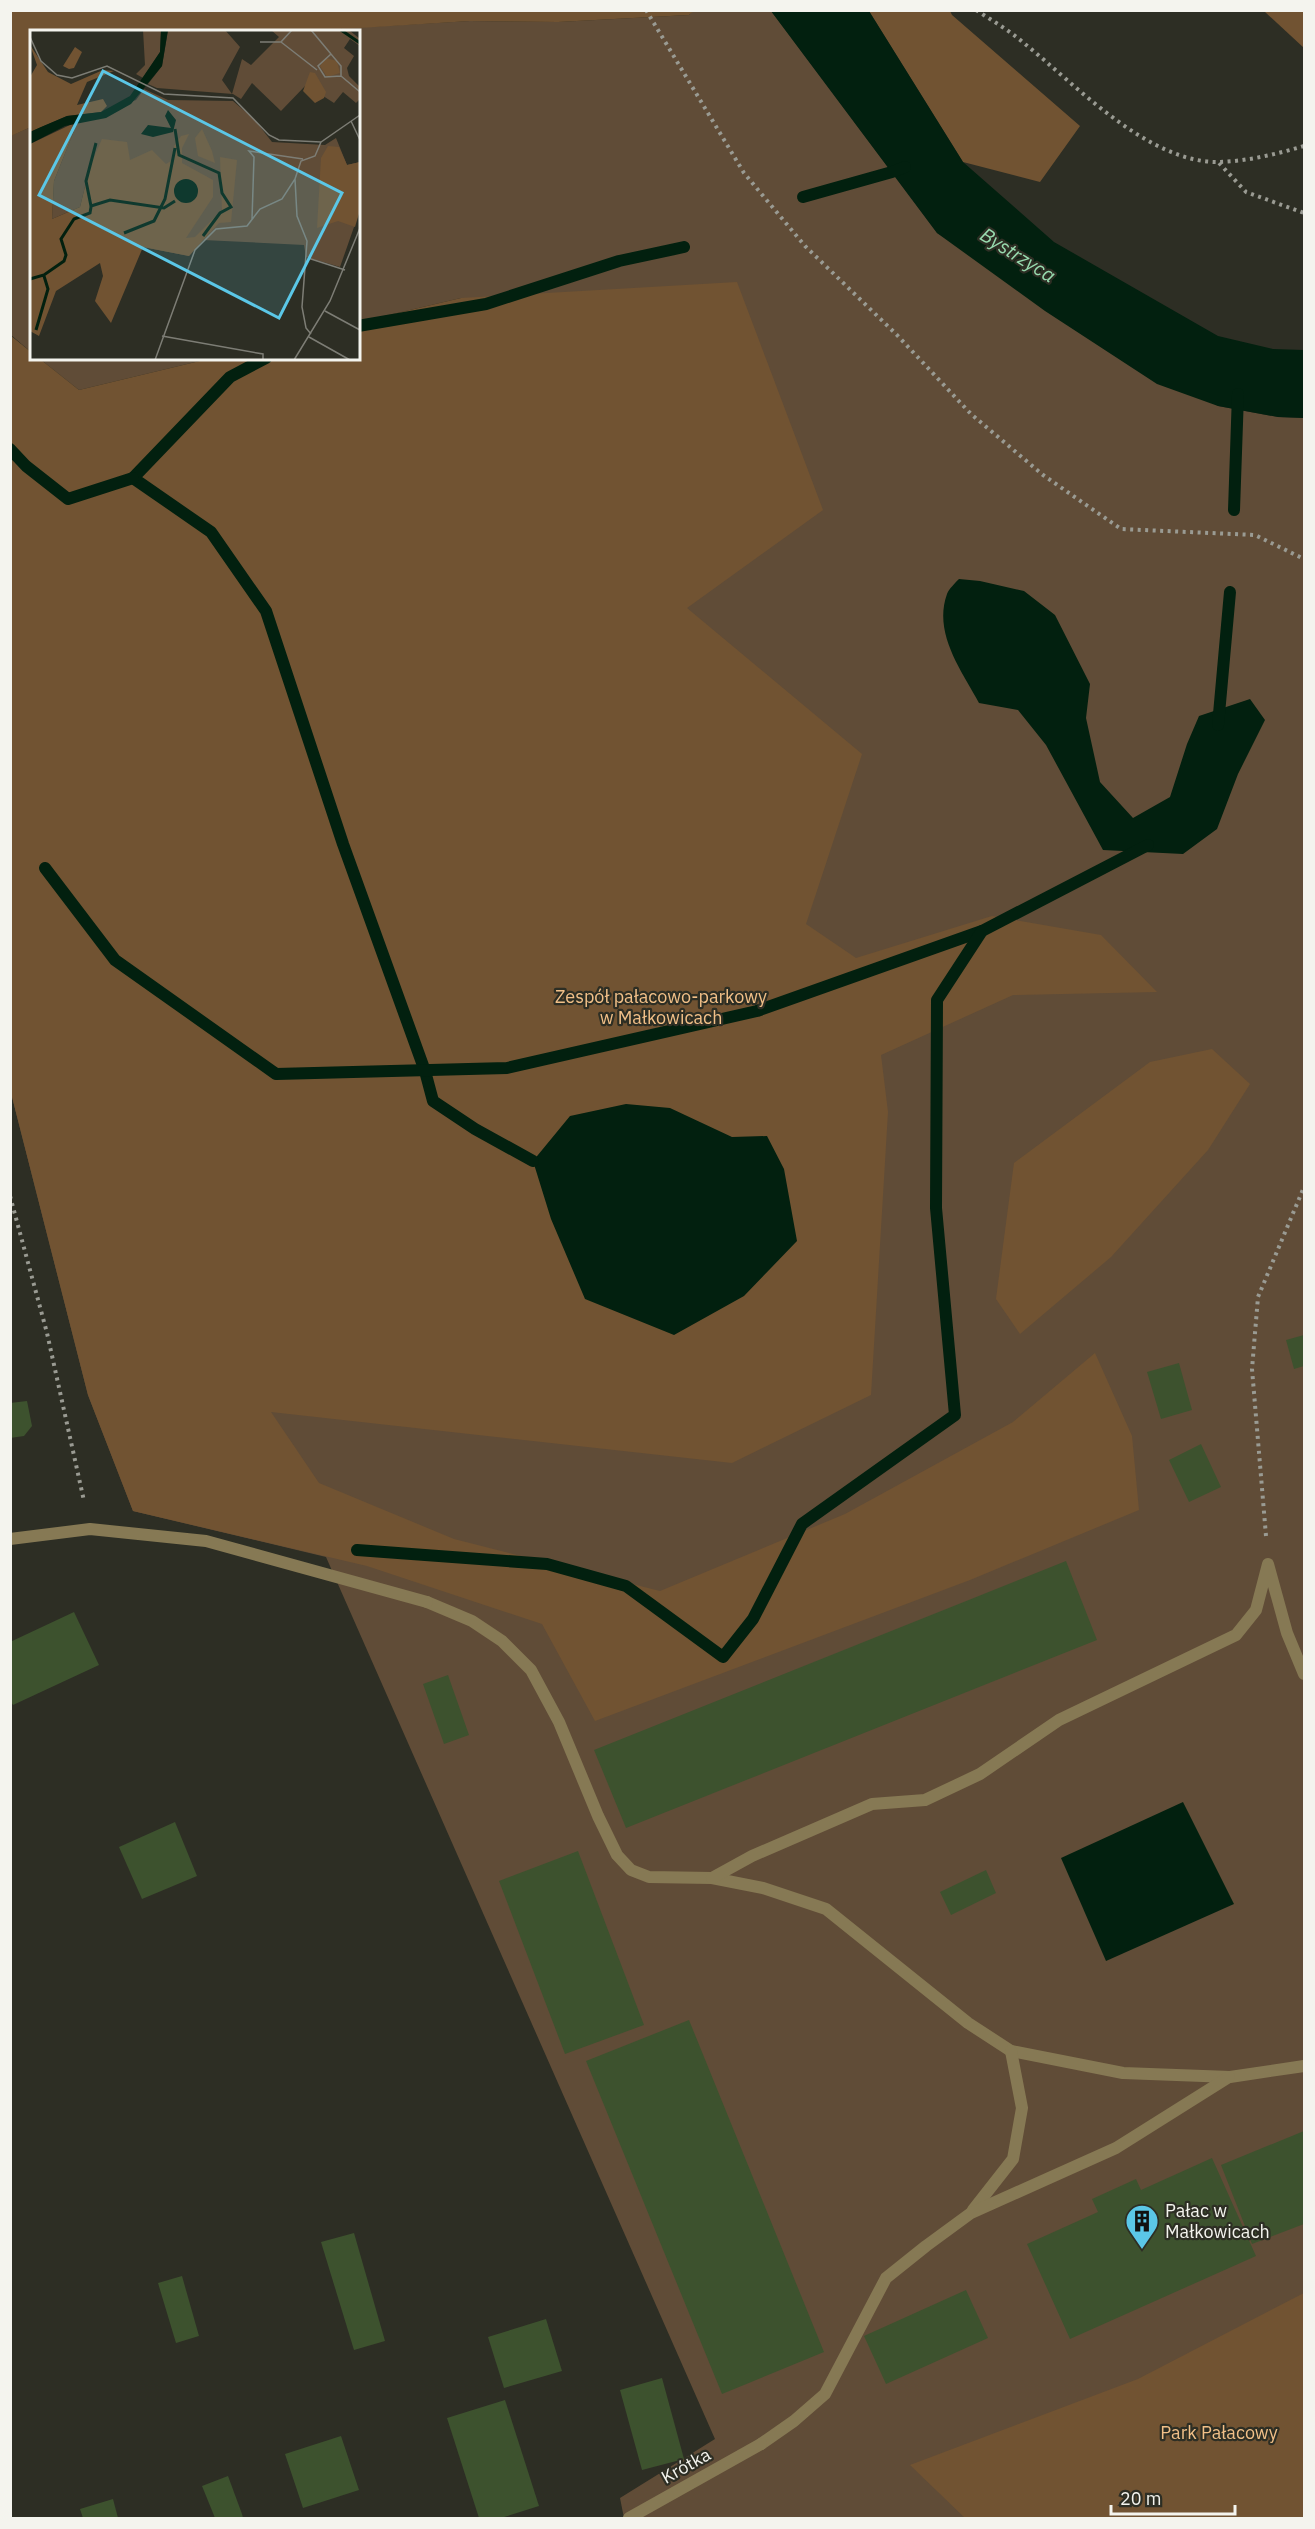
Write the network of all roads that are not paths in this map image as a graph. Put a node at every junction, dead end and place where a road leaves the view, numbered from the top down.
1 (10, 1539) edge
2 (1305, 1674) edge
3 (712, 1878) junction
4 (1011, 2051) junction
5 (1305, 2066) edge
6 (1230, 2077) junction
7 (971, 2212) junction
8 (629, 2518) edge

1 - 3 street
2 - 3 street
3 - 4 street
4 - 6 street
4 - 7 street
5 - 6 street
6 - 7 street
7 - 8 street, Krótka

